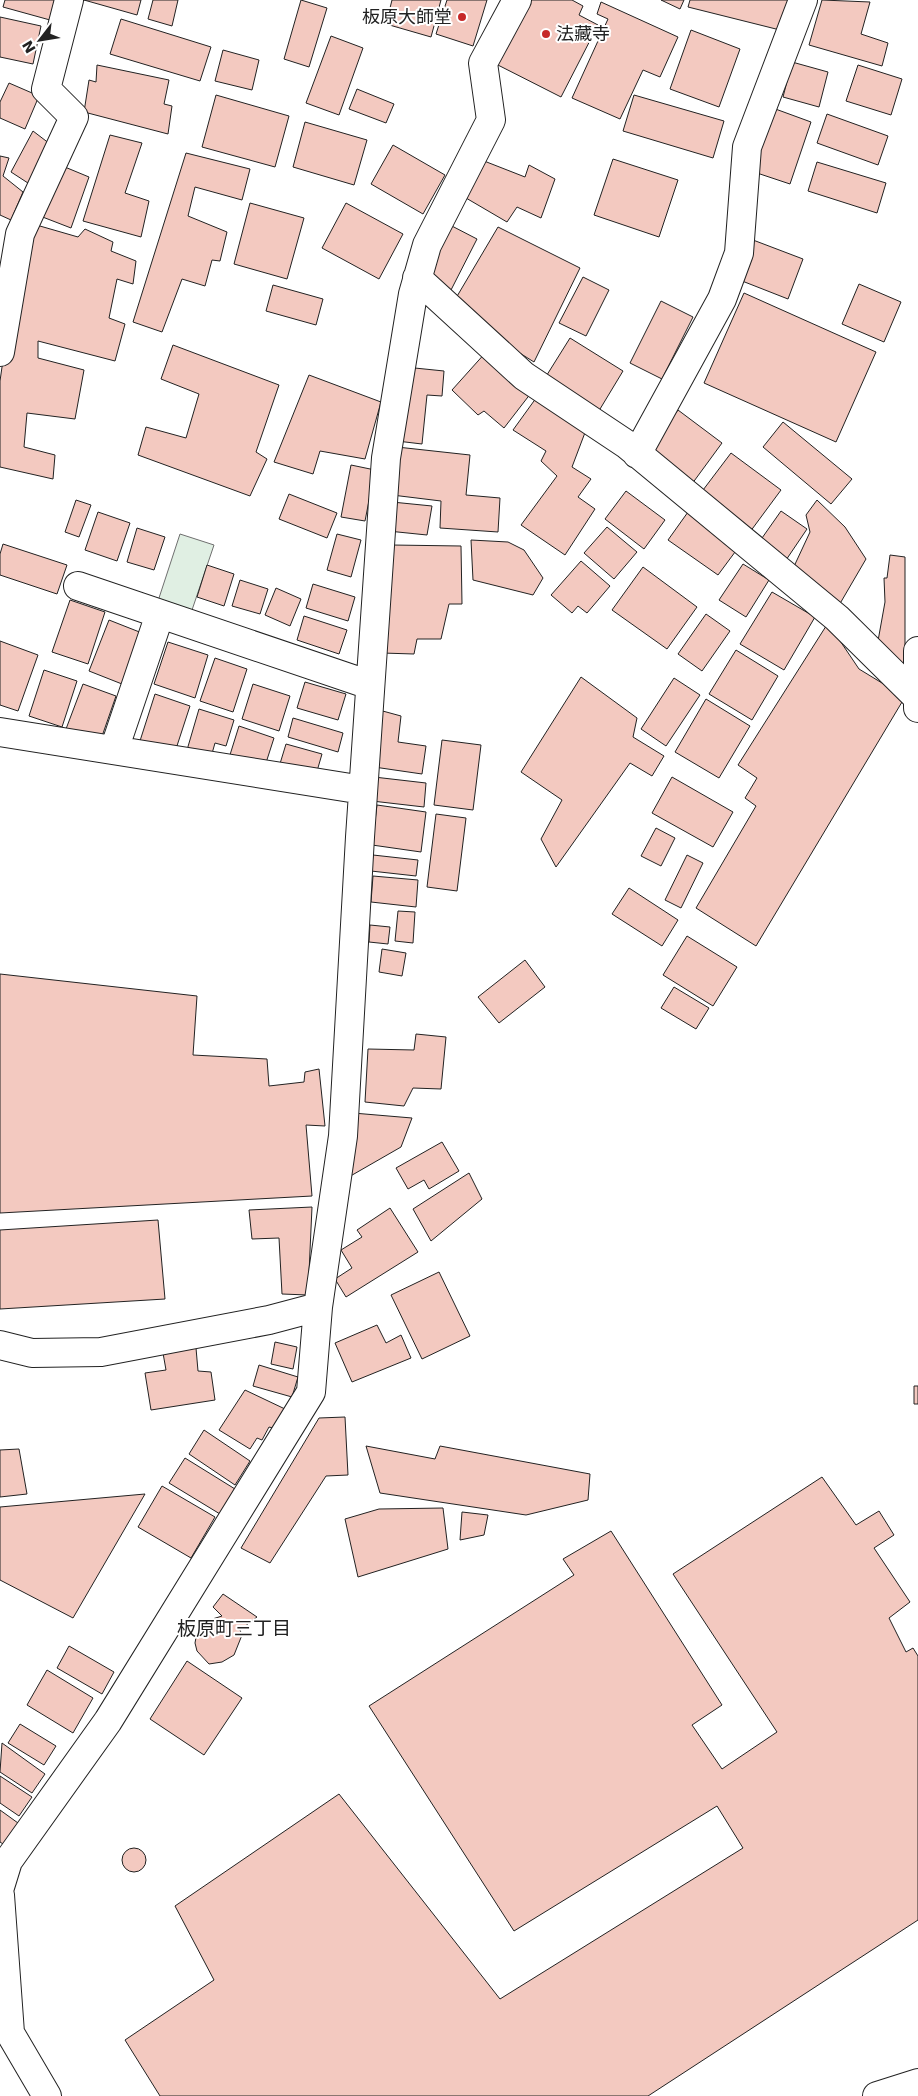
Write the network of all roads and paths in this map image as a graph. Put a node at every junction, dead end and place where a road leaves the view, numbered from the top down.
1 (69, 0) edge
2 (517, 0) edge
3 (802, 0) edge
4 (10, 230) edge
5 (417, 278) junction
6 (0, 352) edge
7 (637, 454) junction
8 (78, 586) dead end
9 (160, 614) junction
10 (918, 651) edge
11 (370, 685) junction
12 (918, 705) edge
13 (0, 732) edge
14 (114, 750) junction
15 (363, 790) junction
16 (318, 1307) junction
17 (0, 1345) edge
18 (0, 1888) edge
19 (0, 1895) edge
20 (918, 2083) edge
21 (47, 2096) edge
22 (878, 2096) edge

1 - 4 street
2 - 5 street
3 - 7 street
4 - 6 street
5 - 7 street
5 - 11 street
7 - 12 street
8 - 9 street
9 - 11 street
9 - 14 street
10 - 12 street
11 - 15 street
13 - 14 street
14 - 15 street
15 - 16 street
16 - 17 street
16 - 18 street
19 - 21 street
20 - 22 street

